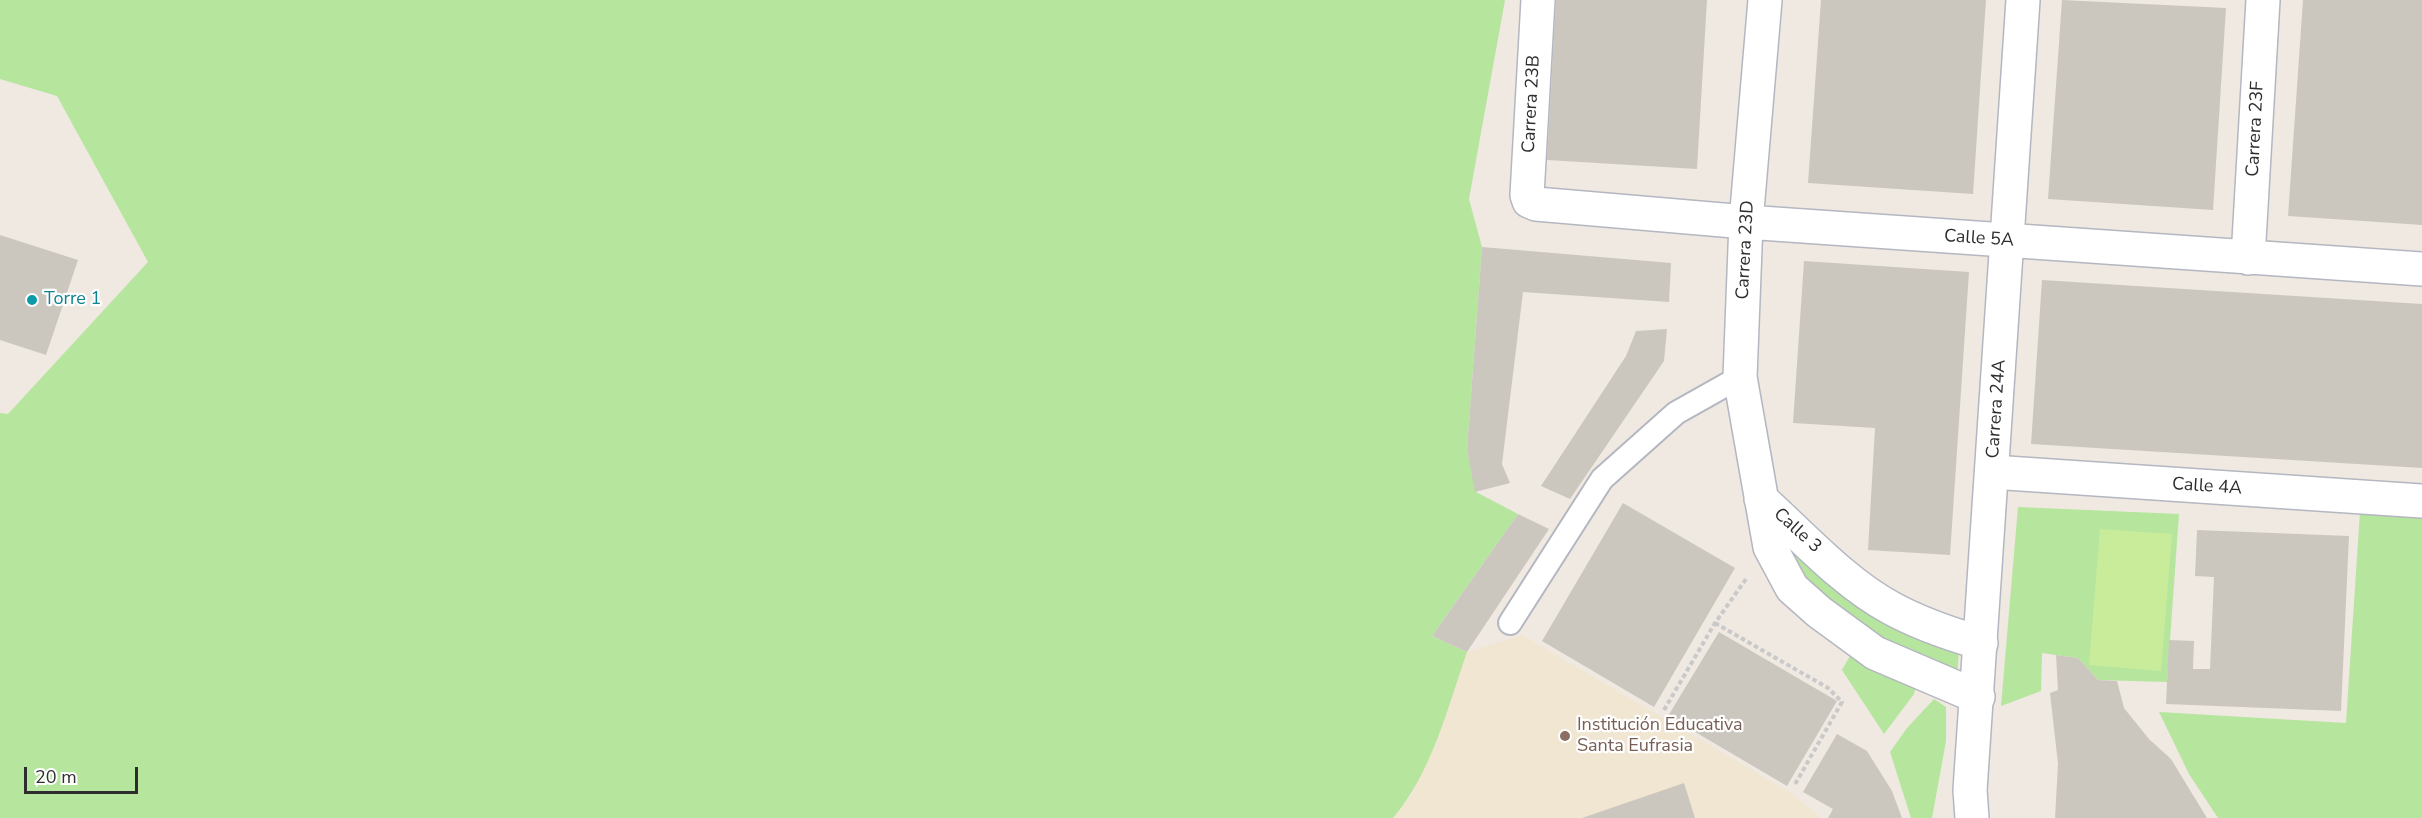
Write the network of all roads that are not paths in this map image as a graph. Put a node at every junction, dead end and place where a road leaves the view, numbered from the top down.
1 (1538, 0) edge
2 (1765, 0) edge
3 (2023, 0) edge
4 (2263, 0) edge
5 (1536, 204) joint
6 (1746, 222) junction
7 (2009, 241) junction
8 (2248, 258) junction
9 (2422, 269) edge
10 (1740, 377) junction
11 (1992, 472) junction
12 (1761, 499) junction
13 (2422, 501) edge
14 (1510, 623) dead end
15 (1981, 643) junction
16 (1978, 697) junction
17 (1972, 818) edge

1 - 5 street, Carrera 23B
2 - 6 street, Carrera 23D
3 - 7 street, Carrera 24A
4 - 8 street, Carrera 23F
5 - 6 street, Calle 5A
6 - 7 street, Calle 5A
6 - 10 street, Carrera 23D
7 - 8 street, Calle 5A
7 - 11 street, Carrera 24A
8 - 9 street, Calle 5A
10 - 12 street, Carrera 23D
10 - 14 lane
11 - 13 street, Calle 4A
11 - 15 street, Carrera 24A
12 - 15 street, Calle 3
12 - 16 street, Calle 3
15 - 16 street, Carrera 24A
16 - 17 street, Carrera 24A

